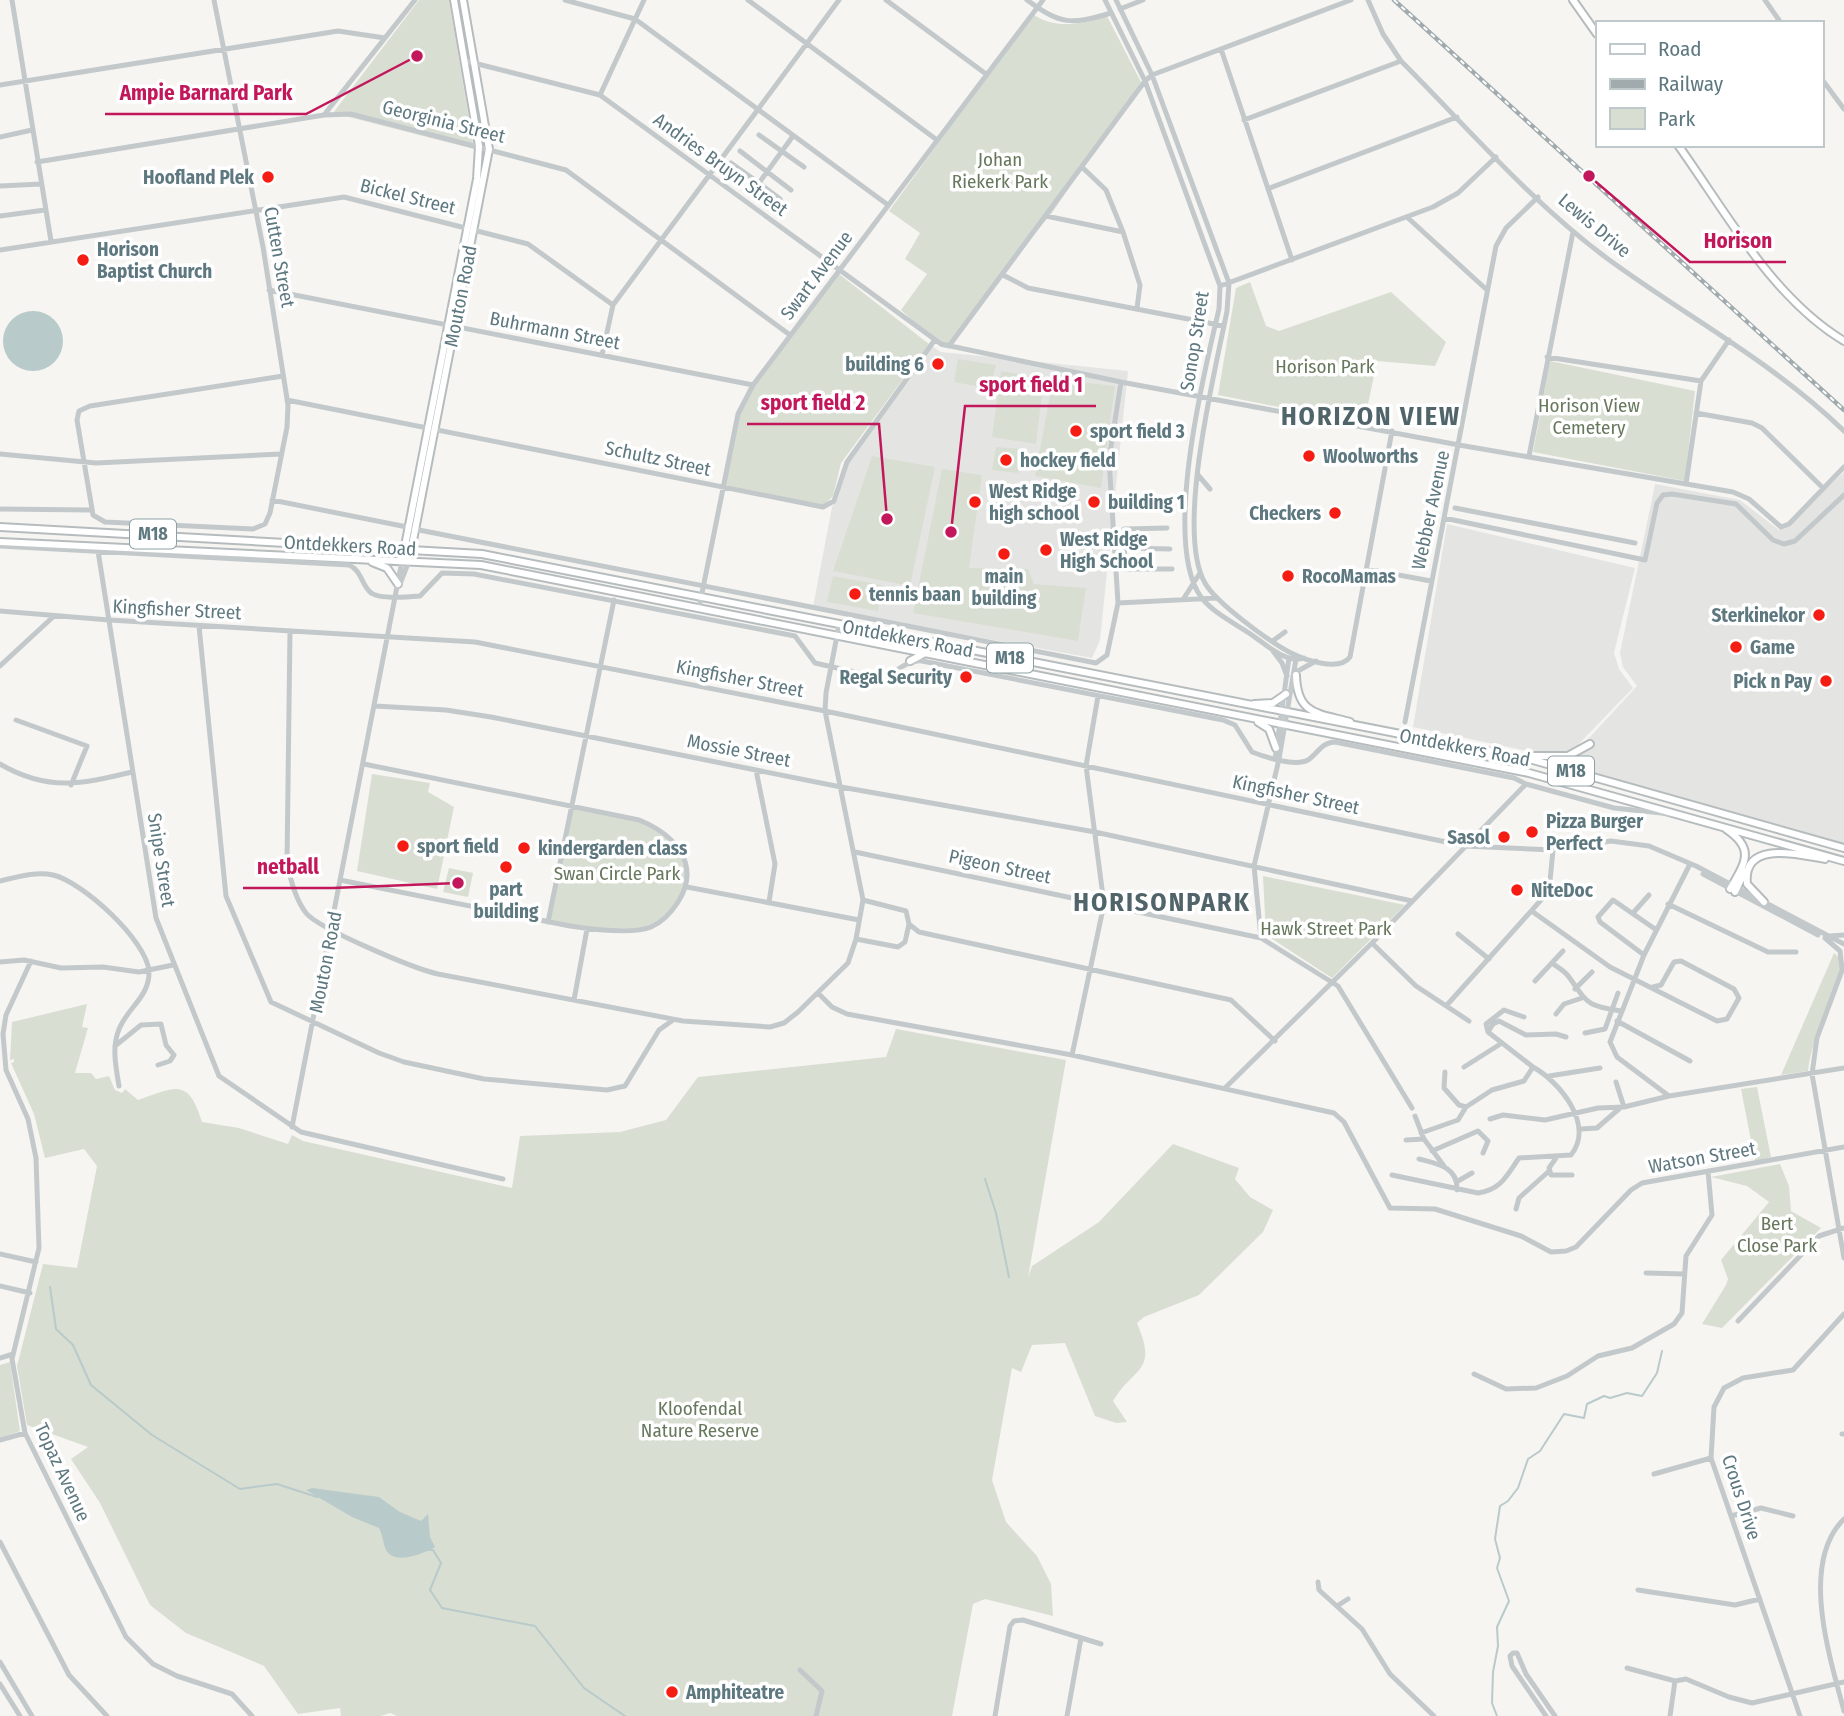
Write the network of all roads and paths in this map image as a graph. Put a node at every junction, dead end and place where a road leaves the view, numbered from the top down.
1 (12, 0) edge
2 (214, 0) edge
3 (415, 0) edge
4 (454, 0) edge
5 (463, 0) edge
6 (565, 0) edge
7 (644, 0) edge
8 (748, 0) edge
9 (839, 0) edge
10 (886, 0) edge
11 (1027, 0) edge
12 (1043, 0) edge
13 (1105, 0) edge
14 (1116, 0) edge
15 (1143, 0) edge
16 (1351, 0) edge
17 (1368, 0) edge
18 (1573, 0) edge
19 (1765, 0) edge
20 (1038, 8) junction
21 (1120, 9) junction
22 (1110, 13) junction
23 (635, 19) junction
24 (1780, 21) edge
25 (1596, 33) edge
26 (385, 38) junction
27 (807, 45) junction
28 (224, 49) junction
29 (1221, 49) junction
30 (466, 61) junction
31 (1401, 61) junction
32 (475, 62) junction
33 (986, 74) junction
34 (1152, 75) junction
35 (25, 80) junction
36 (1145, 81) junction
37 (1823, 81) edge
38 (0, 85) edge
39 (600, 95) junction
40 (758, 109) junction
41 (1844, 109) edge
42 (324, 115) junction
43 (1457, 117) junction
44 (1244, 120) junction
45 (240, 129) junction
46 (32, 130) junction
47 (759, 135) dead end
48 (793, 136) junction
49 (0, 137) edge
50 (937, 140) junction
51 (479, 146) junction
52 (1679, 147) edge
53 (489, 149) junction
54 (740, 151) dead end
55 (782, 151) junction
56 (1496, 157) junction
57 (37, 162) junction
58 (731, 163) dead end
59 (804, 167) dead end
60 (1083, 168) junction
61 (767, 172) junction
62 (709, 174) junction
63 (759, 183) junction
64 (41, 184) junction
65 (0, 187) edge
66 (1270, 188) junction
67 (791, 190) dead end
68 (1538, 197) junction
69 (779, 200) dead end
70 (888, 205) junction
71 (256, 209) junction
72 (45, 210) junction
73 (0, 216) edge
74 (1046, 216) junction
75 (1408, 218) junction
76 (470, 228) junction
77 (1123, 232) junction
78 (1573, 232) junction
79 (660, 239) junction
80 (51, 241) junction
81 (0, 250) edge
82 (1292, 260) junction
83 (840, 272) junction
84 (1003, 275) junction
85 (1229, 283) junction
86 (1220, 286) junction
87 (270, 290) junction
88 (1487, 290) junction
89 (613, 305) junction
90 (1137, 308) junction
91 (1215, 325) junction
92 (450, 326) junction
93 (1224, 326) junction
94 (790, 335) junction
95 (1729, 340) junction
96 (934, 341) junction
97 (1844, 341) edge
98 (949, 346) junction
99 (602, 355) junction
100 (1547, 357) junction
101 (283, 376) junction
102 (1701, 381) junction
103 (1121, 382) junction
104 (752, 384) junction
105 (1202, 396) junction
106 (1211, 398) junction
107 (287, 400) junction
108 (1696, 413) junction
109 (430, 428) junction
110 (1392, 431) junction
111 (1844, 431) edge
112 (1459, 445) junction
113 (0, 454) edge
114 (281, 454) junction
115 (1529, 456) junction
116 (83, 462) junction
117 (1844, 467) edge
118 (1198, 475) junction
119 (1187, 480) junction
120 (1686, 484) junction
121 (1196, 486) junction
122 (723, 487) junction
123 (1823, 488) junction
124 (1185, 493) junction
125 (1844, 495) edge
126 (1194, 496) junction
127 (272, 500) junction
128 (1455, 508) dead end
129 (0, 509) edge
130 (90, 510) junction
131 (1494, 516) junction
132 (1444, 518) junction
133 (267, 520) joint
134 (0, 527) edge
135 (1490, 527) junction
136 (410, 528) junction
137 (1167, 528) dead end
138 (1635, 543) dead end
139 (0, 544) edge
140 (407, 548) junction
141 (1124, 548) junction
142 (1170, 549) dead end
143 (1647, 550) junction
144 (98, 551) junction
145 (1627, 556) junction
146 (348, 557) junction
147 (405, 561) junction
148 (1116, 569) junction
149 (1125, 569) junction
150 (1171, 569) dead end
151 (1366, 569) junction
152 (1200, 573) junction
153 (1431, 581) junction
154 (1194, 584) junction
155 (703, 586) junction
156 (398, 590) junction
157 (701, 597) junction
158 (1184, 598) junction
159 (1202, 598) junction
160 (1217, 598) junction
161 (614, 600) junction
162 (1118, 603) junction
163 (699, 608) junction
164 (0, 611) edge
165 (55, 615) junction
166 (109, 621) junction
167 (839, 625) junction
168 (199, 626) junction
169 (290, 631) junction
170 (1285, 632) dead end
171 (388, 636) junction
172 (838, 636) junction
173 (1274, 640) junction
174 (1264, 643) junction
175 (925, 653) junction
176 (1293, 656) junction
177 (1316, 660) junction
178 (910, 661) junction
179 (0, 666) edge
180 (599, 667) junction
181 (831, 667) junction
182 (1296, 673) junction
183 (1288, 679) junction
184 (1286, 694) junction
185 (1098, 696) junction
186 (1238, 704) junction
187 (375, 706) junction
188 (825, 711) junction
189 (1285, 714) junction
190 (1237, 715) junction
191 (16, 720) dead end
192 (1405, 722) dead end
193 (1283, 724) junction
194 (1379, 731) junction
195 (586, 735) junction
196 (1590, 744) dead end
197 (1276, 748) junction
198 (1512, 756) junction
199 (1277, 758) junction
200 (0, 764) edge
201 (364, 764) junction
202 (1086, 766) junction
203 (756, 770) junction
204 (132, 772) junction
205 (1526, 784) junction
206 (71, 785) junction
207 (841, 787) junction
208 (1267, 804) junction
209 (572, 805) junction
210 (1680, 813) junction
211 (1719, 825) junction
212 (1095, 832) junction
213 (1465, 846) junction
214 (1844, 848) edge
215 (1553, 850) junction
216 (855, 852) junction
217 (1767, 852) junction
218 (1683, 861) junction
219 (1844, 861) edge
220 (1254, 866) junction
221 (1689, 866) junction
222 (340, 880) junction
223 (0, 881) edge
224 (687, 887) junction
225 (1734, 889) junction
226 (1649, 895) dead end
227 (863, 900) junction
228 (1412, 901) junction
229 (769, 902) junction
230 (1764, 902) junction
231 (1104, 904) junction
232 (1668, 904) junction
233 (1533, 912) junction
234 (1633, 913) junction
235 (859, 920) junction
236 (548, 922) junction
237 (909, 924) junction
238 (331, 929) junction
239 (587, 929) junction
240 (1656, 929) junction
241 (919, 932) junction
242 (1458, 934) dead end
243 (1844, 935) edge
244 (907, 937) junction
245 (1261, 937) junction
246 (1826, 937) junction
247 (856, 939) junction
248 (1372, 943) junction
249 (1844, 946) edge
250 (1563, 951) dead end
251 (1796, 952) dead end
252 (1644, 955) junction
253 (1489, 959) junction
254 (31, 961) junction
255 (0, 962) edge
256 (1552, 963) junction
257 (173, 965) junction
258 (1844, 965) edge
259 (1090, 970) junction
260 (149, 971) junction
261 (1592, 972) dead end
262 (1843, 976) edge
263 (1635, 978) junction
264 (1334, 981) junction
265 (1535, 981) dead end
266 (1653, 987) junction
267 (1840, 987) edge
268 (1575, 989) junction
269 (1618, 993) dead end
270 (819, 994) junction
271 (1582, 998) junction
272 (574, 1000) junction
273 (1447, 1006) junction
274 (1611, 1009) junction
275 (1621, 1011) junction
276 (1556, 1014) dead end
277 (653, 1016) junction
278 (1524, 1017) dead end
279 (674, 1020) junction
280 (1468, 1021) dead end
281 (1617, 1021) junction
282 (312, 1023) junction
283 (659, 1030) junction
284 (1488, 1032) junction
285 (1585, 1032) dead end
286 (1566, 1037) dead end
287 (1275, 1041) junction
288 (1502, 1043) junction
289 (115, 1046) junction
290 (1072, 1055) junction
291 (1690, 1061) dead end
292 (158, 1065) dead end
293 (1464, 1067) dead end
294 (1533, 1067) junction
295 (1600, 1068) dead end
296 (1844, 1068) edge
297 (1445, 1072) dead end
298 (1812, 1074) junction
299 (1549, 1076) junction
300 (1237, 1077) junction
301 (1616, 1082) dead end
302 (118, 1086) dead end
303 (1226, 1088) junction
304 (1240, 1092) junction
305 (1669, 1097) junction
306 (1466, 1107) junction
307 (1622, 1107) junction
308 (1412, 1108) dead end
309 (1576, 1115) junction
310 (1415, 1116) dead end
311 (1490, 1119) dead end
312 (292, 1127) junction
313 (1581, 1129) junction
314 (1423, 1136) junction
315 (1406, 1140) dead end
316 (1844, 1147) edge
317 (1432, 1151) junction
318 (1825, 1151) junction
319 (1483, 1153) dead end
320 (1556, 1158) junction
321 (1419, 1159) dead end
322 (1444, 1166) junction
323 (1708, 1171) junction
324 (1548, 1172) junction
325 (1472, 1173) dead end
326 (1392, 1175) dead end
327 (1572, 1175) dead end
328 (503, 1179) dead end
329 (1458, 1181) junction
330 (1457, 1190) junction
331 (1516, 1209) dead end
332 (1842, 1229) edge
333 (0, 1254) edge
334 (1844, 1258) edge
335 (36, 1262) junction
336 (1646, 1273) dead end
337 (1684, 1274) junction
338 (0, 1286) edge
339 (30, 1293) junction
340 (1844, 1314) edge
341 (1738, 1321) dead end
342 (13, 1354) junction
343 (0, 1358) edge
344 (1474, 1374) dead end
345 (24, 1433) junction
346 (0, 1440) edge
347 (1711, 1458) junction
348 (1654, 1474) dead end
349 (1731, 1516) junction
350 (1793, 1516) dead end
351 (1844, 1519) edge
352 (0, 1542) edge
353 (1318, 1582) dead end
354 (1638, 1590) dead end
355 (1348, 1599) dead end
356 (1760, 1599) junction
357 (1337, 1606) junction
358 (1081, 1638) junction
359 (1101, 1644) dead end
360 (0, 1662) edge
361 (1627, 1668) dead end
362 (800, 1670) dead end
363 (1675, 1681) junction
364 (1840, 1682) edge
365 (0, 1684) edge
366 (1793, 1695) junction
367 (1844, 1711) edge
368 (20, 1716) edge
369 (32, 1716) edge
370 (107, 1716) edge
371 (252, 1716) edge
372 (816, 1716) edge
373 (995, 1716) edge
374 (1067, 1716) edge
375 (1434, 1716) edge
376 (1546, 1716) edge
377 (1555, 1716) edge
378 (1670, 1716) edge
379 (1800, 1716) edge

1 - 35 street
2 - 28 street, Cutten Street
3 - 26 street
4 - 30 main road, Mouton Road
5 - 32 main road, Mouton Road
6 - 23 street
7 - 23 street
8 - 27 street
9 - 27 street
10 - 33 street
11 - 20 street
12 - 20 street, Swart Avenue
13 - 22 street, Sonop Street
14 - 21 street, Sonop Street
15 - 21 street
16 - 29 street
17 - 31 street, Lewis Drive
18 - 25 main road
19 - 24 street
20 - 22 street
20 - 33 street, Swart Avenue
21 - 22 street
21 - 34 street, Sonop Street
22 - 36 street, Sonop Street
23 - 39 street
23 - 40 street
26 - 28 street
26 - 42 street
27 - 40 street
27 - 50 street
28 - 35 street
28 - 45 street, Cutten Street
29 - 34 street
29 - 44 street
30 - 32 street, Andries Bruyn Street
30 - 51 main road, Mouton Road
31 - 43 street, Lewis Drive
31 - 44 street
32 - 39 street, Andries Bruyn Street
32 - 53 main road, Mouton Road
33 - 50 street, Swart Avenue
34 - 36 street
34 - 85 street, Sonop Street
35 - 38 street
35 - 46 street
36 - 60 street
36 - 86 street, Sonop Street
37 - 41 street
39 - 62 street, Andries Bruyn Street
40 - 48 street
40 - 62 street
42 - 45 street, Georginia Street
42 - 51 street, Georginia Street
43 - 56 street, Lewis Drive
43 - 66 street
44 - 66 street
45 - 57 street, Georginia Street
45 - 71 street, Cutten Street
46 - 49 street
46 - 57 street
47 - 55 street
48 - 55 street
48 - 70 street
50 - 70 street, Swart Avenue
51 - 53 street, Georginia Street
51 - 76 main road, Mouton Road
52 - 97 main road
53 - 76 main road, Mouton Road
53 - 79 street, Georginia Street
54 - 61 street
55 - 59 street
55 - 61 street
56 - 68 street, Lewis Drive
56 - 75 street
57 - 64 street
58 - 63 street
60 - 74 street
60 - 77 street
61 - 63 street
61 - 67 street
62 - 79 street
62 - 83 street, Andries Bruyn Street
63 - 69 street
64 - 65 street
64 - 72 street
66 - 82 street
68 - 78 street, Lewis Drive
68 - 88 street, Webber Avenue
70 - 83 street, Swart Avenue
71 - 76 street, Bickel Street
71 - 80 street, Bickel Street
71 - 87 street, Cutten Street
72 - 73 street
72 - 80 street
74 - 77 street
74 - 84 street
75 - 82 street
75 - 88 street
76 - 89 street, Bickel Street
76 - 92 main road, Mouton Road
77 - 90 street
78 - 95 street, Lewis Drive
78 - 100 street
79 - 89 street
79 - 94 street, Georginia Street
80 - 81 street, Bickel Street
82 - 85 street
83 - 94 street, Swart Avenue
83 - 96 street, Andries Bruyn Street
84 - 90 street
84 - 98 street
85 - 86 street
85 - 93 street, Sonop Street
86 - 91 street, Sonop Street
87 - 92 street, Buhrmann Street
87 - 101 street, Cutten Street
88 - 112 street, Webber Avenue
89 - 99 street
90 - 91 street
91 - 93 street
91 - 105 street, Sonop Street
92 - 99 street, Buhrmann Street
92 - 109 main road, Mouton Road
93 - 106 street, Sonop Street
94 - 104 street, Swart Avenue
95 - 102 street
95 - 111 street, Lewis Drive
96 - 98 street, Andries Bruyn Street
96 - 122 street, Schultz Street
98 - 103 street, Andries Bruyn Street
99 - 104 street, Buhrmann Street
100 - 102 street
100 - 115 street
101 - 107 street, Cutten Street
101 - 116 street
102 - 108 street
103 - 105 street, Andries Bruyn Street
103 - 148 street
104 - 122 street, Swart Avenue
105 - 106 street, Andries Bruyn Street
105 - 119 street, Sonop Street
106 - 110 street, Andries Bruyn Street
106 - 118 street, Sonop Street
107 - 109 street, Schultz Street
107 - 114 street, Cutten Street
108 - 120 street
108 - 123 street
109 - 122 street, Schultz Street
109 - 136 main road, Mouton Road
110 - 112 street, Andries Bruyn Street
110 - 151 street
112 - 115 street, Andries Bruyn Street
112 - 132 street, Webber Avenue
113 - 116 street
114 - 116 street
114 - 127 street, Cutten Street
115 - 120 street, Andries Bruyn Street
116 - 130 street
117 - 123 street
118 - 121 street, Sonop Street
118 - 126 street
119 - 121 street
119 - 124 street, Sonop Street
120 - 123 street, Andries Bruyn Street
121 - 124 street
121 - 126 street, Sonop Street
122 - 155 street, Swart Avenue
124 - 154 street, Sonop Street
125 - 143 street
126 - 152 street, Sonop Street
127 - 133 street, Cutten Street
127 - 136 street, Ontdekkers Road
128 - 131 street
129 - 130 street
130 - 133 street, Ontdekkers Road
131 - 135 street
131 - 138 street
132 - 135 street
132 - 153 street, Webber Avenue
134 - 140 main road, Ontdekkers Road / M18
135 - 145 street
136 - 140 main road, Mouton Road
136 - 155 street, Ontdekkers Road
137 - 141 street
139 - 144 street, Ontdekkers Road
139 - 146 main road, Ontdekkers Road / M18
140 - 147 main road, Mouton Road
140 - 157 main road, Ontdekkers Road / M18
141 - 142 street
141 - 149 street
143 - 145 street
143 - 145 street
144 - 156 street, Ontdekkers Road
144 - 166 street, Snipe Street
146 - 147 main road, Ontdekkers Road / M18
146 - 156 main road
147 - 156 street, Mouton Road
147 - 163 main road, Ontdekkers Road / M18
148 - 149 street
148 - 162 street
149 - 150 street
151 - 153 street
151 - 177 street
152 - 154 street
152 - 160 street, Sonop Street
153 - 192 street, Webber Avenue
154 - 158 street
154 - 159 street, Sonop Street
155 - 157 street, Swart Avenue
155 - 162 street, Ontdekkers Road
156 - 161 street, Ontdekkers Road
156 - 171 street, Mouton Road
157 - 163 street, Swart Avenue
157 - 167 main road, Ontdekkers Road / M18
158 - 159 street
158 - 162 street
159 - 160 street
159 - 174 street, Sonop Street
160 - 173 street, Sonop Street
161 - 180 street
161 - 181 street, Ontdekkers Road
163 - 172 main road, Ontdekkers Road / M18
164 - 165 street, Kingfisher Street
165 - 166 street, Kingfisher Street
165 - 179 street
166 - 168 street, Kingfisher Street
166 - 204 street, Snipe Street
167 - 172 street
167 - 186 main road, Ontdekkers Road / M18
168 - 169 street, Kingfisher Street
168 - 282 street
169 - 171 street, Kingfisher Street
169 - 238 street
170 - 173 street
171 - 180 street, Kingfisher Street
171 - 187 street, Mouton Road
172 - 175 main road, Ontdekkers Road / M18
172 - 181 street
173 - 176 street, Sonop Street
174 - 176 street, Sonop Street
174 - 183 street
175 - 178 main road
175 - 190 main road, Ontdekkers Road / M18
176 - 177 street
176 - 182 street
176 - 183 street
177 - 182 street
178 - 181 street, Ontdekkers Road
178 - 185 street, Ontdekkers Road
180 - 188 street, Kingfisher Street
180 - 195 street
181 - 188 street
182 - 189 street
182 - 194 main road
183 - 184 street
184 - 186 main road
184 - 189 street
185 - 199 street, Ontdekkers Road
185 - 202 street
186 - 189 main road, Ontdekkers Road / M18
187 - 195 street, Mossie Street
187 - 201 street, Mouton Road
188 - 202 street, Kingfisher Street
188 - 207 street
189 - 193 street
189 - 194 main road, Ontdekkers Road / M18
190 - 193 main road, Ontdekkers Road / M18
190 - 197 main road
191 - 206 street
193 - 197 street
193 - 199 street
193 - 210 main road, Ontdekkers Road / M18
194 - 198 main road, Ontdekkers Road / M18
195 - 203 street, Mossie Street
195 - 209 street
196 - 198 main road
197 - 199 street
198 - 214 main road, Ontdekkers Road / M18
199 - 205 street, Ontdekkers Road
199 - 208 street
200 - 206 street
201 - 209 street
201 - 222 street, Mouton Road
202 - 208 street, Kingfisher Street
202 - 212 street
203 - 207 street, Mossie Street
203 - 229 street
204 - 206 street
204 - 257 street, Snipe Street
205 - 210 street, Ontdekkers Road
205 - 213 street
207 - 212 street, Mossie Street
207 - 216 street
208 - 213 street, Kingfisher Street
208 - 220 street
209 - 224 street
209 - 236 street
210 - 211 main road, Ontdekkers Road / M18
211 - 219 main road, Ontdekkers Road / M18
211 - 225 main road
212 - 220 street, Mossie Street
212 - 231 street
213 - 215 street, Kingfisher Street
213 - 228 street
215 - 218 street, Kingfisher Street
215 - 233 street
216 - 227 street
216 - 231 street, Pigeon Street
217 - 219 main road
217 - 225 main road
217 - 230 main road
218 - 221 street
218 - 225 street
220 - 228 street, Mossie Street
220 - 245 street
221 - 225 street
221 - 232 street
222 - 236 street
222 - 238 street, Mouton Road
223 - 260 street
224 - 229 street
224 - 239 street
225 - 230 street
225 - 246 street
226 - 234 street
227 - 235 street
227 - 237 street
228 - 248 street
229 - 235 street
230 - 246 street
231 - 245 street, Pigeon Street
231 - 259 street
232 - 240 street
232 - 251 street
233 - 253 street
233 - 263 street
234 - 240 street
234 - 252 street
235 - 247 street
236 - 239 street
237 - 241 street
237 - 244 street
238 - 272 street
238 - 282 street, Mouton Road
239 - 272 street
240 - 252 street
241 - 244 street
241 - 259 street
242 - 253 street
243 - 246 street
244 - 247 street
245 - 264 street, Pigeon Street
246 - 249 street
246 - 262 street
247 - 270 street
248 - 264 street
248 - 273 street
250 - 256 street
252 - 263 street
253 - 273 street
254 - 255 street
254 - 260 street
254 - 335 street, Topaz Avenue
256 - 265 street
256 - 268 street
257 - 260 street
257 - 312 street, Snipe Street
258 - 262 street
259 - 287 street
259 - 290 street
260 - 289 street
261 - 268 street
262 - 267 street
263 - 266 street
263 - 275 street
264 - 287 street
264 - 308 street
266 - 266 street
267 - 298 street
268 - 271 street
269 - 274 street
270 - 279 street
270 - 290 street
271 - 274 street
271 - 276 street
272 - 277 street
273 - 280 street
274 - 275 street
274 - 285 street
275 - 281 street
277 - 279 street
277 - 283 street
278 - 284 street
279 - 283 street
281 - 291 street
281 - 305 street
282 - 283 street
282 - 312 street, Mouton Road
284 - 286 street
284 - 288 street
287 - 300 street
288 - 293 street
288 - 294 street
289 - 292 street
289 - 302 street
290 - 303 street
294 - 299 street
294 - 306 street
295 - 299 street
296 - 298 street
297 - 306 street
298 - 305 street
298 - 318 street
299 - 309 street
300 - 303 street
300 - 304 street
301 - 307 street
303 - 304 street
304 - 323 street, Watson Street
305 - 307 street
306 - 314 street
307 - 309 street
307 - 313 street
309 - 311 street
309 - 313 street
310 - 314 street
312 - 328 street, Snipe Street
313 - 320 street
314 - 315 street
314 - 317 street
316 - 318 street, Watson Street
317 - 319 street
317 - 322 street
318 - 323 street, Watson Street
318 - 332 street
320 - 324 street
320 - 330 street
321 - 322 street
322 - 329 street
323 - 337 street
324 - 327 street
324 - 331 street
325 - 329 street
326 - 330 street
329 - 330 street
332 - 334 street
332 - 341 street
333 - 335 street
335 - 339 street, Topaz Avenue
336 - 337 street
337 - 344 street
338 - 339 street
339 - 342 street, Topaz Avenue
340 - 347 street, Crous Drive
342 - 343 street
342 - 345 street, Topaz Avenue
345 - 346 street
345 - 371 street, Topaz Avenue
347 - 348 street
347 - 349 street, Crous Drive
349 - 350 street
349 - 356 street, Crous Drive
351 - 364 street
352 - 370 street
353 - 357 street
354 - 356 street
355 - 357 street
356 - 366 street, Crous Drive
357 - 375 street
358 - 359 street
358 - 373 street
358 - 374 street
360 - 369 street
361 - 363 street
362 - 372 street
363 - 366 street
363 - 378 street
364 - 366 street
364 - 367 street
365 - 368 street
366 - 379 street, Crous Drive
376 - 377 street

